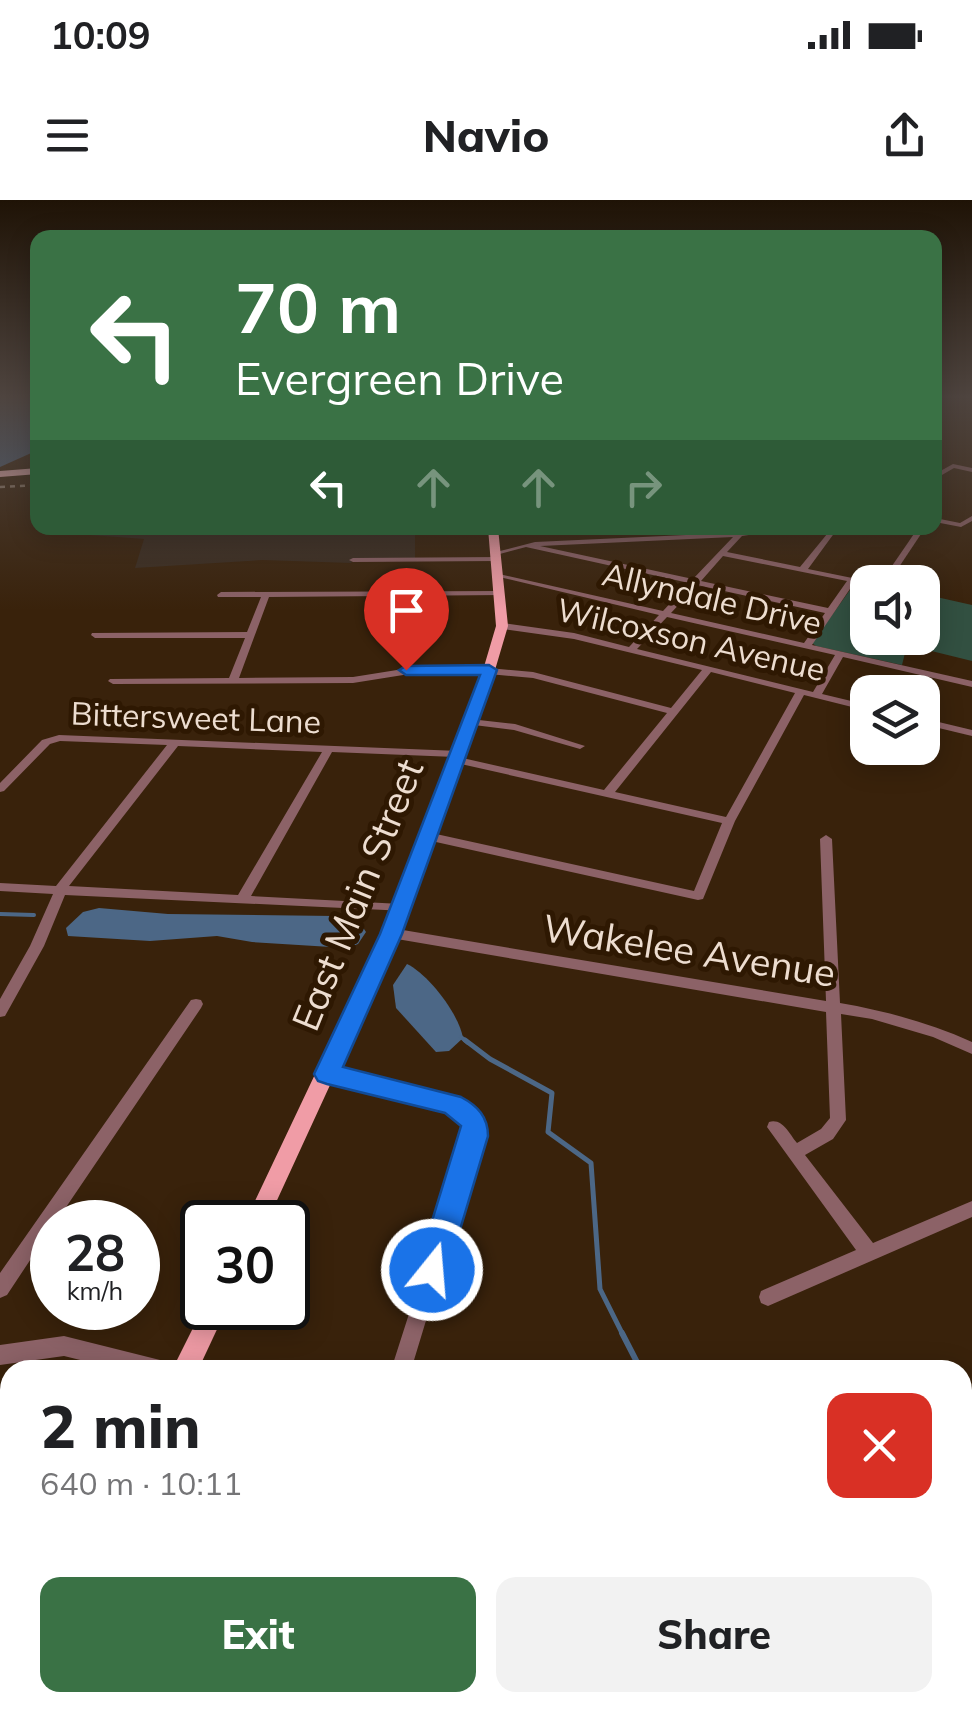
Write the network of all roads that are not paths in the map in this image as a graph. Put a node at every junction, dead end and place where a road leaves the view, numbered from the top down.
1 (27, 469) edge
2 (0, 470) edge
3 (972, 518) edge
4 (942, 521) edge
5 (961, 525) junction
6 (972, 528) edge
7 (494, 535) edge
8 (691, 535) edge
9 (734, 535) edge
10 (830, 535) edge
11 (917, 535) edge
12 (526, 545) junction
13 (496, 552) junction
14 (723, 554) junction
15 (352, 560) dead end
16 (897, 565) edge
17 (803, 570) junction
18 (499, 576) junction
19 (850, 580) edge
20 (694, 582) junction
21 (850, 583) edge
22 (500, 593) junction
23 (266, 595) junction
24 (221, 596) dead end
25 (828, 611) junction
26 (665, 614) junction
27 (502, 626) junction
28 (250, 634) junction
29 (95, 635) dead end
30 (806, 646) junction
31 (631, 650) junction
32 (840, 654) junction
33 (709, 668) junction
34 (489, 670) junction
35 (232, 680) junction
36 (113, 681) dead end
37 (972, 684) edge
38 (801, 692) junction
39 (816, 695) junction
40 (850, 704) edge
41 (675, 712) junction
42 (470, 722) junction
43 (940, 726) edge
44 (972, 734) edge
45 (176, 742) junction
46 (580, 746) dead end
47 (328, 748) junction
48 (457, 757) junction
49 (3, 783) edge
50 (607, 794) junction
51 (729, 821) junction
52 (428, 836) junction
53 (826, 838) dead end
54 (0, 887) edge
55 (61, 890) junction
56 (243, 898) junction
57 (400, 908) junction
58 (391, 934) junction
59 (196, 1004) dead end
60 (834, 1008) junction
61 (1, 1010) edge
62 (972, 1048) edge
63 (327, 1074) junction
64 (775, 1127) dead end
65 (796, 1152) junction
66 (267, 1200) edge
67 (972, 1209) edge
68 (868, 1253) junction
69 (0, 1289) edge
70 (768, 1296) dead end
71 (204, 1330) edge
72 (0, 1354) edge
73 (120, 1360) edge
74 (190, 1360) edge
75 (404, 1360) edge

1 - 2 highway
3 - 5 street
4 - 5 street
5 - 6 street
7 - 13 main road, East Main Street
8 - 12 street
9 - 14 street
10 - 17 street
11 - 16 street
12 - 13 street
12 - 20 street
13 - 15 street
13 - 18 main road, East Main Street
14 - 17 street
14 - 20 street
17 - 19 street
18 - 22 main road, East Main Street
18 - 26 street, Allyndale Drive
20 - 25 street
20 - 26 street
21 - 25 street
22 - 23 street
22 - 27 main road, East Main Street
23 - 24 street
23 - 28 street
25 - 30 street
26 - 30 street, Allyndale Drive
26 - 31 street
27 - 31 street, Wilcoxson Avenue
27 - 34 main road, East Main Street
28 - 29 street
28 - 35 street
30 - 32 street, Allyndale Drive
31 - 33 street, Wilcoxson Avenue
32 - 37 street, Allyndale Drive
32 - 39 street
33 - 38 street, Wilcoxson Avenue
33 - 41 street
34 - 35 street
34 - 41 street
34 - 42 main road, East Main Street
35 - 36 street
38 - 39 street, Wilcoxson Avenue
38 - 51 street
39 - 40 street, Wilcoxson Avenue
41 - 50 street
42 - 46 street
42 - 48 main road, East Main Street
43 - 44 street
45 - 47 street, Bittersweet Lane
45 - 49 street, Bittersweet Lane
45 - 55 street
47 - 48 street, Bittersweet Lane
47 - 56 street
48 - 50 street
48 - 52 main road, East Main Street
50 - 51 street
51 - 52 street
52 - 57 main road, East Main Street
53 - 60 street
54 - 55 street
55 - 56 street
55 - 61 street
56 - 57 street
57 - 58 main road, East Main Street
58 - 60 street, Wakelee Avenue
58 - 63 main road, East Main Street
59 - 69 street
60 - 62 street, Wakelee Avenue
60 - 65 street
63 - 66 main road, East Main Street
63 - 75 street
64 - 65 street
65 - 68 street
67 - 68 street
68 - 70 street
71 - 74 main road
72 - 73 street

